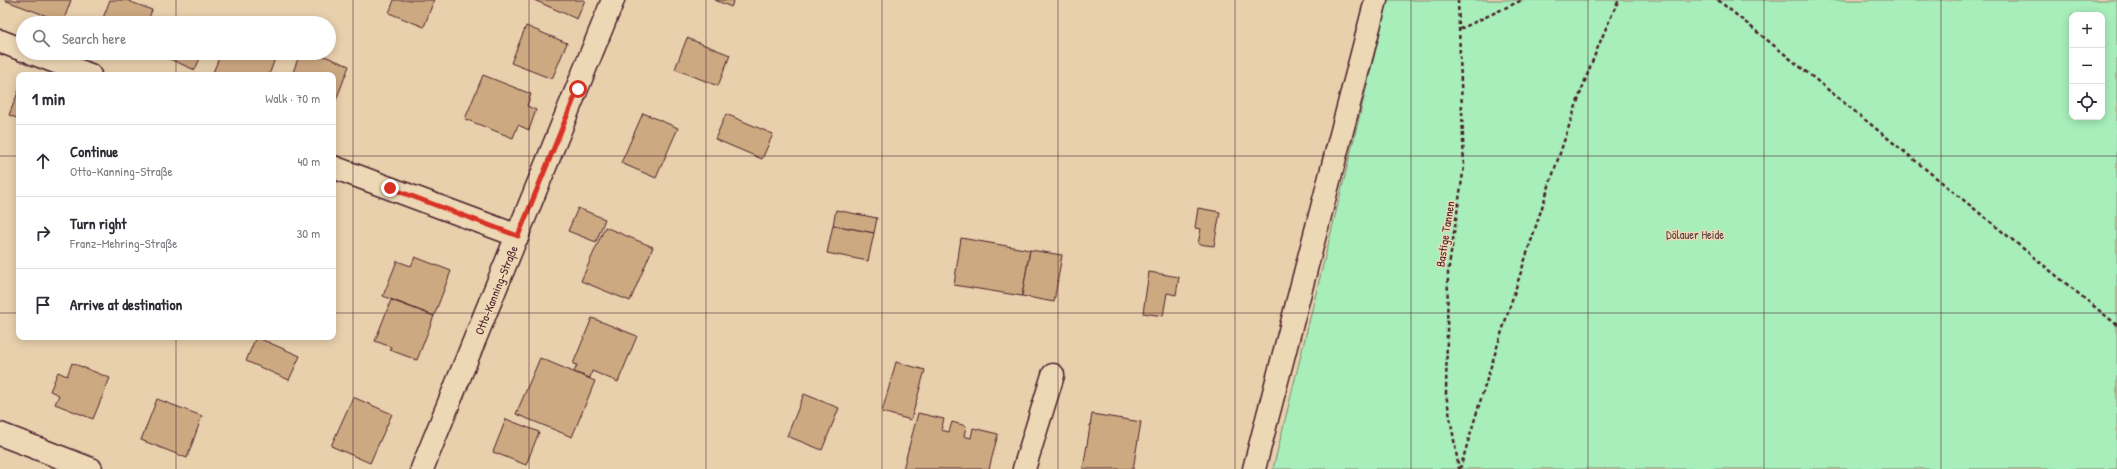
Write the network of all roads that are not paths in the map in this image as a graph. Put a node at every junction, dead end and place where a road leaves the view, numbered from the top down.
1 (613, 0) edge
2 (1376, 0) edge
3 (0, 41) edge
4 (16, 47) edge
5 (50, 60) edge
6 (82, 72) edge
7 (336, 167) edge
8 (518, 236) junction
9 (1052, 375) dead end
10 (0, 434) edge
11 (91, 469) edge
12 (422, 469) edge
13 (1024, 469) edge
14 (1254, 469) edge

1 - 8 street, Otto-Kanning-Straße
2 - 14 street
3 - 4 street
5 - 6 street
7 - 8 street
8 - 12 street, Otto-Kanning-Straße
9 - 13 street
10 - 11 street

